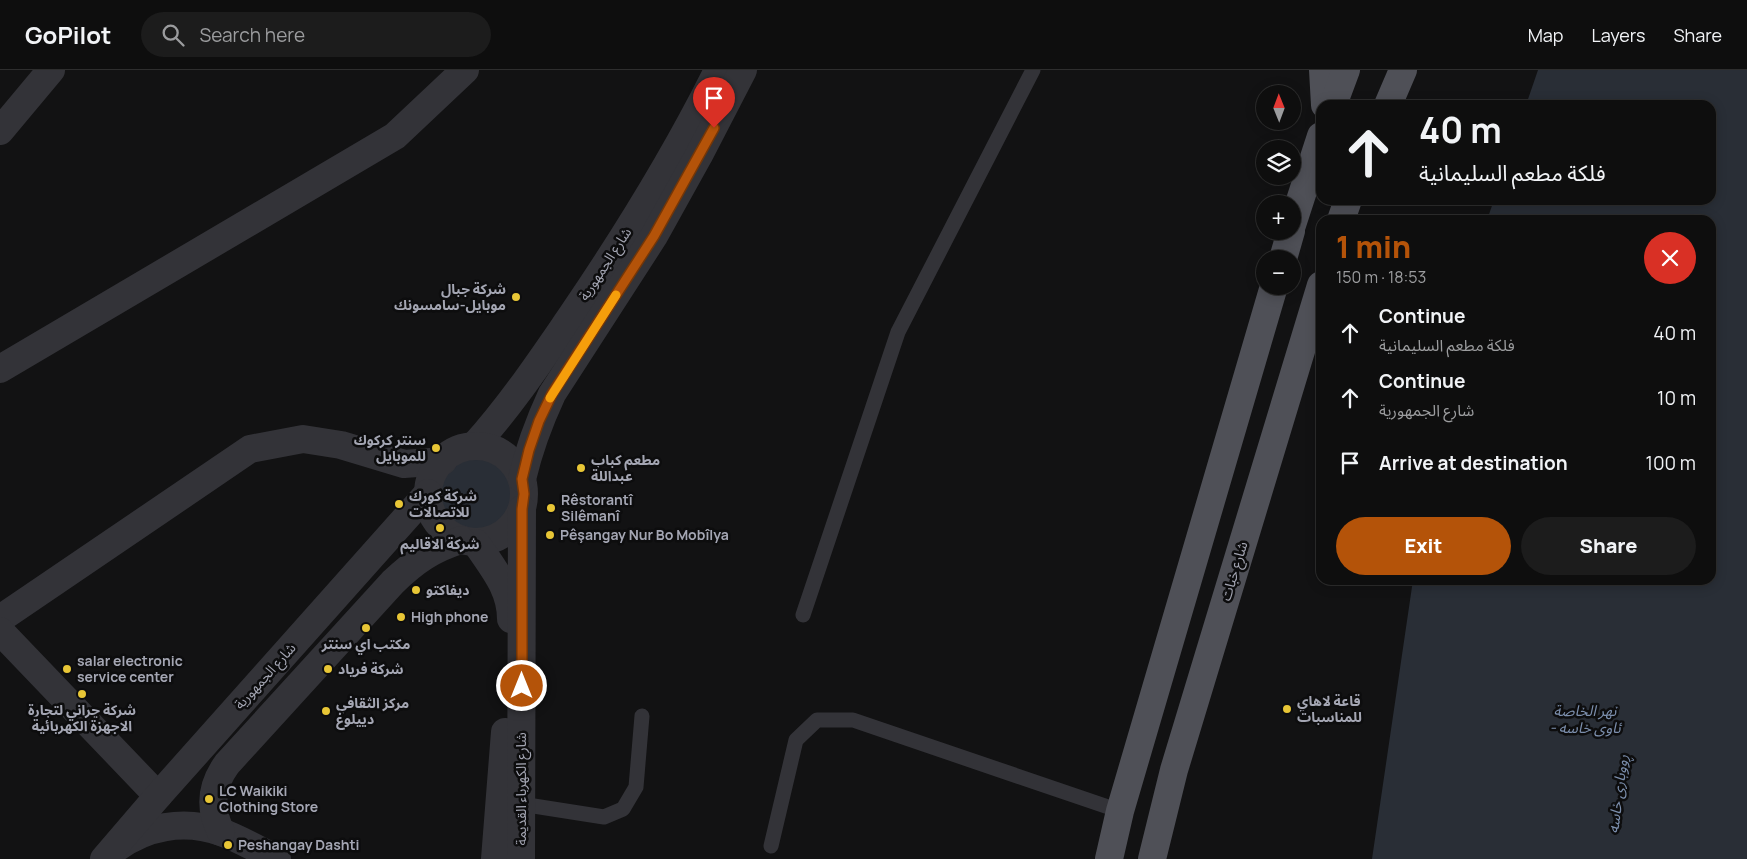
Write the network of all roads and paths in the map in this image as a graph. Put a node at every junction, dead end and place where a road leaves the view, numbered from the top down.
1 (51, 70) edge
2 (465, 70) edge
3 (718, 70) edge
4 (743, 70) edge
5 (1032, 70) edge
6 (1323, 70) edge
7 (1346, 70) edge
8 (1403, 70) edge
9 (1325, 100) edge
10 (1335, 100) edge
11 (1390, 100) edge
12 (0, 131) edge
13 (1316, 151) edge
14 (1301, 197) edge
15 (1271, 295) edge
16 (1316, 301) edge
17 (0, 369) edge
18 (474, 446) junction
19 (443, 461) junction
20 (522, 479) junction
21 (428, 493) junction
22 (522, 509) junction
23 (469, 541) junction
24 (803, 615) dead end
25 (0, 619) edge
26 (0, 631) edge
27 (642, 716) dead end
28 (158, 796) junction
29 (521, 804) junction
30 (1120, 811) junction
31 (221, 832) junction
32 (771, 846) dead end
33 (106, 856) edge
34 (277, 859) edge
35 (495, 859) edge
36 (521, 859) edge
37 (1109, 859) edge
38 (1152, 859) edge

1 - 12 street
2 - 17 street
3 - 18 street, شارع الجمهورية
4 - 20 street, شارع الجمهورية
5 - 24 lane
6 - 9 main road
7 - 10 main road
8 - 11 main road
13 - 14 main road
15 - 30 main road
16 - 38 main road, شارع خبات
18 - 19 street
18 - 20 street
19 - 21 street
19 - 25 street
20 - 22 street
21 - 23 street
21 - 28 street, شارع الجمهورية
22 - 23 street
22 - 29 street, شارع الكهرباء القديمة
23 - 31 street
23 - 35 street, شارع الكهرباء القديمة
26 - 28 street
27 - 29 lane
28 - 33 street, شارع الجمهورية
29 - 36 street, شارع الكهرباء القديمة
30 - 32 lane
30 - 37 main road
31 - 33 street
31 - 34 street

